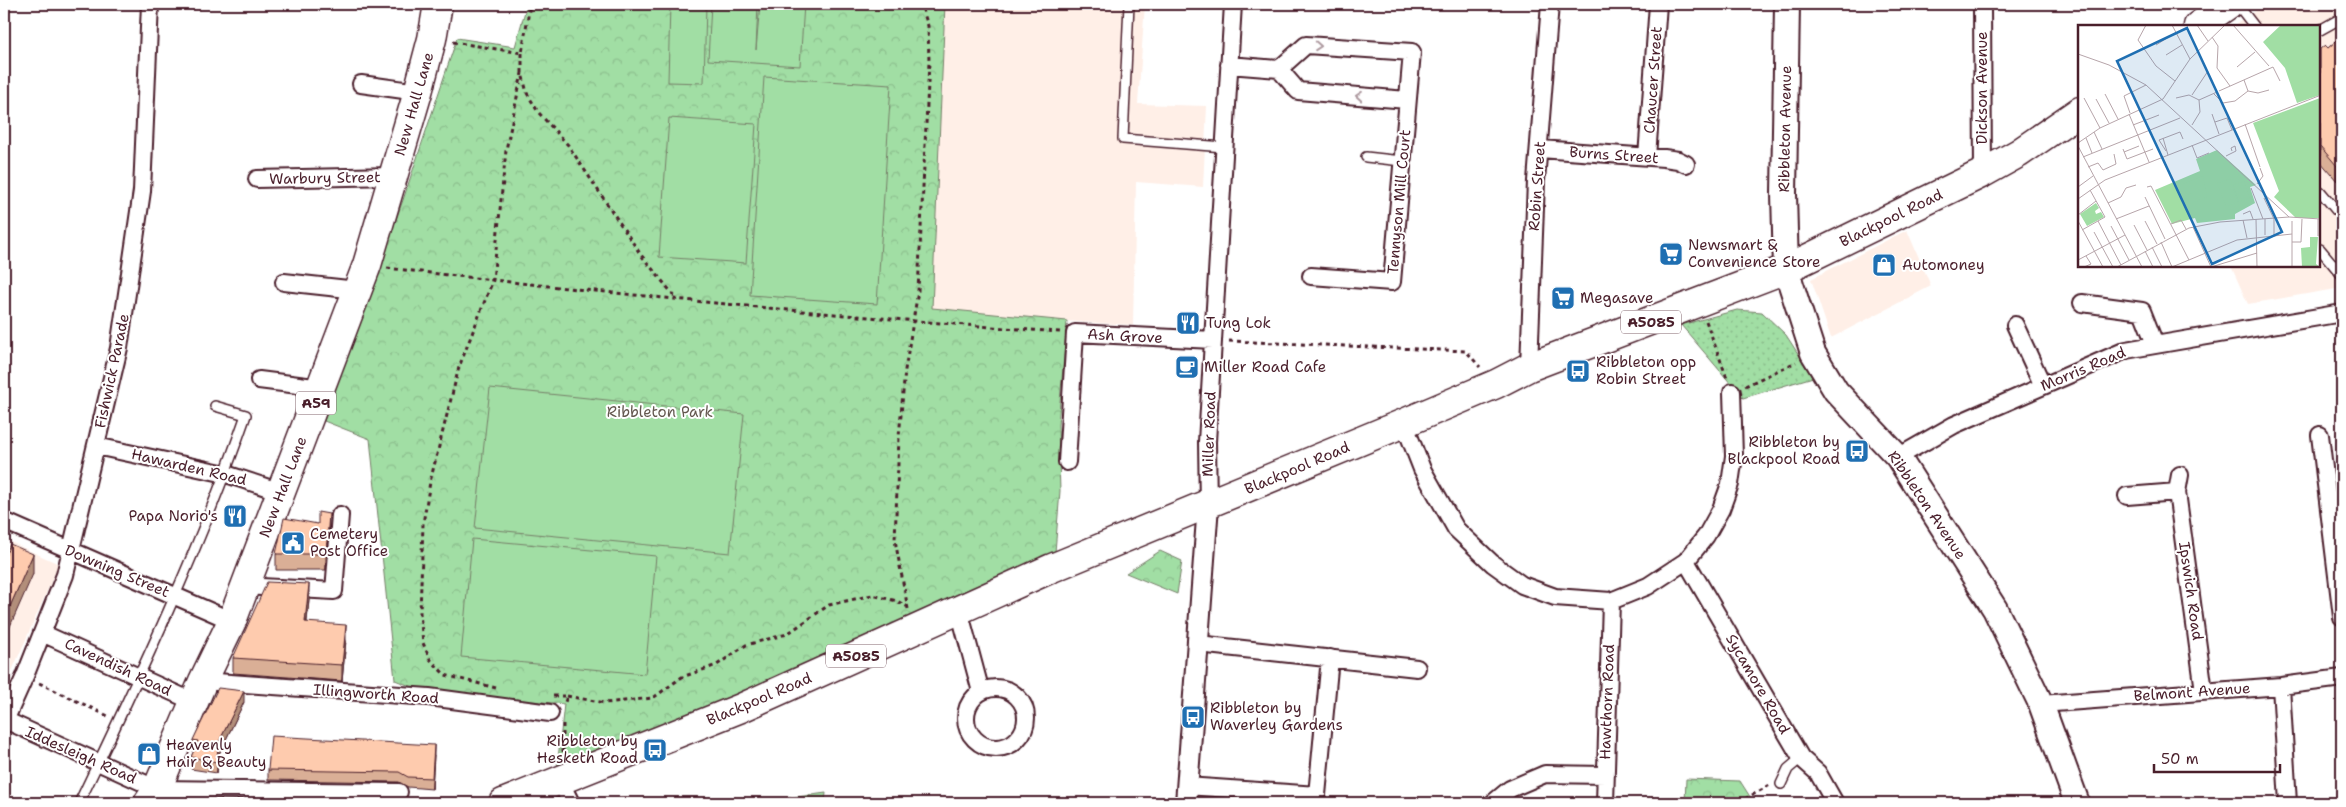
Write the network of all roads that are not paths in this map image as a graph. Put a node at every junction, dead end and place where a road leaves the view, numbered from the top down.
1 (150, 4) edge
2 (438, 4) edge
3 (1128, 4) edge
4 (1233, 4) edge
5 (1550, 4) edge
6 (1658, 4) edge
7 (1787, 4) edge
8 (1982, 4) edge
9 (2229, 4) edge
10 (2236, 4) edge
11 (2342, 20) edge
12 (2199, 25) edge
13 (2253, 25) edge
14 (2321, 29) edge
15 (1229, 65) junction
16 (1278, 69) junction
17 (361, 84) dead end
18 (418, 92) junction
19 (1407, 100) junction
20 (2078, 112) edge
21 (1224, 147) junction
22 (1540, 149) junction
23 (1366, 157) dead end
24 (1647, 157) junction
25 (1402, 161) junction
26 (1686, 164) dead end
27 (1983, 173) junction
28 (393, 176) junction
29 (258, 179) dead end
30 (2321, 192) edge
31 (2342, 217) edge
32 (2321, 251) edge
33 (1786, 269) junction
34 (2342, 275) edge
35 (1311, 276) dead end
36 (284, 282) dead end
37 (357, 290) junction
38 (2082, 303) dead end
39 (2342, 313) edge
40 (2015, 325) dead end
41 (1213, 340) junction
42 (2155, 344) junction
43 (1530, 368) junction
44 (259, 380) dead end
45 (2043, 386) junction
46 (322, 388) junction
47 (1732, 392) road end
48 (215, 406) dead end
49 (1404, 423) junction
50 (2320, 435) dead end
51 (96, 446) junction
52 (1898, 457) junction
53 (1066, 462) dead end
54 (226, 474) junction
55 (2180, 474) dead end
56 (281, 492) junction
57 (2177, 492) junction
58 (2127, 496) dead end
59 (1208, 505) junction
60 (340, 515) dead end
61 (4, 521) edge
62 (71, 551) junction
63 (1686, 561) junction
64 (244, 586) junction
65 (176, 596) junction
66 (1610, 601) junction
67 (959, 610) junction
68 (2342, 617) edge
69 (232, 621) junction
70 (42, 633) junction
71 (1198, 644) junction
72 (1330, 658) junction
73 (1417, 668) dead end
74 (138, 676) junction
75 (2342, 678) edge
76 (2281, 686) junction
77 (2204, 691) junction
78 (198, 692) junction
79 (981, 692) dead end
80 (2041, 704) junction
81 (556, 708) road end
82 (5, 716) edge
83 (1801, 758) junction
84 (99, 762) junction
85 (561, 773) junction
86 (1604, 774) junction
87 (1781, 784) road end
88 (399, 792) dead end
89 (1186, 795) edge
90 (153, 799) edge
91 (79, 803) edge
92 (503, 803) edge
93 (571, 803) edge
94 (1493, 803) edge
95 (1605, 803) edge
96 (1835, 803) edge
97 (2077, 803) edge
98 (2288, 803) edge

1 - 51 street, Fishwick Parade
2 - 18 highway, New Hall Lane / A59
3 - 21 lane
4 - 15 street, Miller Road
5 - 22 street, Robin Street
6 - 24 street, Chaucer Street
7 - 33 main road, Ribbleton Avenue
8 - 27 street, Dickson Avenue
9 - 12 highway
10 - 13 lane
11 - 14 lane
15 - 16 street
15 - 21 street, Miller Road
19 -> 16 street
16 -> 19 street, Tennyson Mill Court
17 - 18 street
18 - 28 highway, New Hall Lane / A59
19 - 25 street, Tennyson Mill Court
20 - 27 highway, Blackpool Road / A5085
21 - 41 street, Miller Road
22 - 24 street, Burns Street
22 - 43 street, Robin Street
23 - 25 lane
24 - 26 street, Burns Street
25 - 35 street, Tennyson Mill Court
27 - 33 highway, Blackpool Road / A5085
28 - 29 street, Warbury Street
28 - 37 highway, New Hall Lane / A59
30 - 31 lane
32 - 34 lane
33 - 43 highway, Blackpool Road / A5085
33 - 52 main road, Ribbleton Avenue
36 - 37 street
37 - 46 highway, New Hall Lane / A59
38 - 42 street
39 - 42 street, Morris Road
40 - 45 street
41 - 53 street, Ash Grove
41 - 59 street, Miller Road
42 - 45 street, Morris Road
43 - 49 highway, Blackpool Road / A5085
44 - 46 street
45 - 52 street, Morris Road
46 - 56 highway, New Hall Lane / A59
47 - 63 street
48 - 54 lane
49 - 59 highway, Blackpool Road / A5085
49 - 66 street
50 - 68 street
51 - 54 street, Hawarden Road
51 - 62 street, Fishwick Parade
52 - 80 main road, Ribbleton Avenue
54 - 56 street, Hawarden Road
54 - 65 lane
55 - 57 street, Ipswich Road
56 - 64 highway, New Hall Lane / A59
57 - 58 street
57 - 77 street, Ipswich Road
59 - 67 highway, Blackpool Road / A5085
59 - 71 street, Miller Road
60 - 64 street
61 - 62 street, Downing Street
62 - 65 street, Downing Street
62 - 70 street, Fishwick Parade
63 - 66 street
63 - 83 street, Sycamore Road
64 - 69 highway, New Hall Lane / A59
65 - 69 street, Downing Street
65 - 74 lane
66 - 86 street, Hawthorn Road
67 - 79 street
67 - 85 highway, Blackpool Road / A5085
69 - 78 highway, New Hall Lane / A59
70 - 74 street, Cavendish Road
70 - 82 street, Fishwick Parade
71 - 72 street
71 - 89 street, Miller Road
72 - 73 street
72 - 89 street
74 - 78 street, Cavendish Road
74 - 84 lane
75 - 76 street, Belmont Avenue
76 - 77 street, Belmont Avenue
76 - 98 street
77 - 80 street, Belmont Avenue
78 - 81 street, Illingworth Road
78 - 90 highway, New Hall Lane / A59
80 - 97 main road, Ribbleton Avenue
82 - 84 street, Iddesleigh Road
83 - 87 lane
83 - 96 street, Sycamore Road
84 - 90 street, Iddesleigh Road
84 - 91 lane
85 - 92 highway, Blackpool Road / A5085
85 - 93 street
86 - 94 street
86 - 95 street, Hawthorn Road
88 - 90 street

